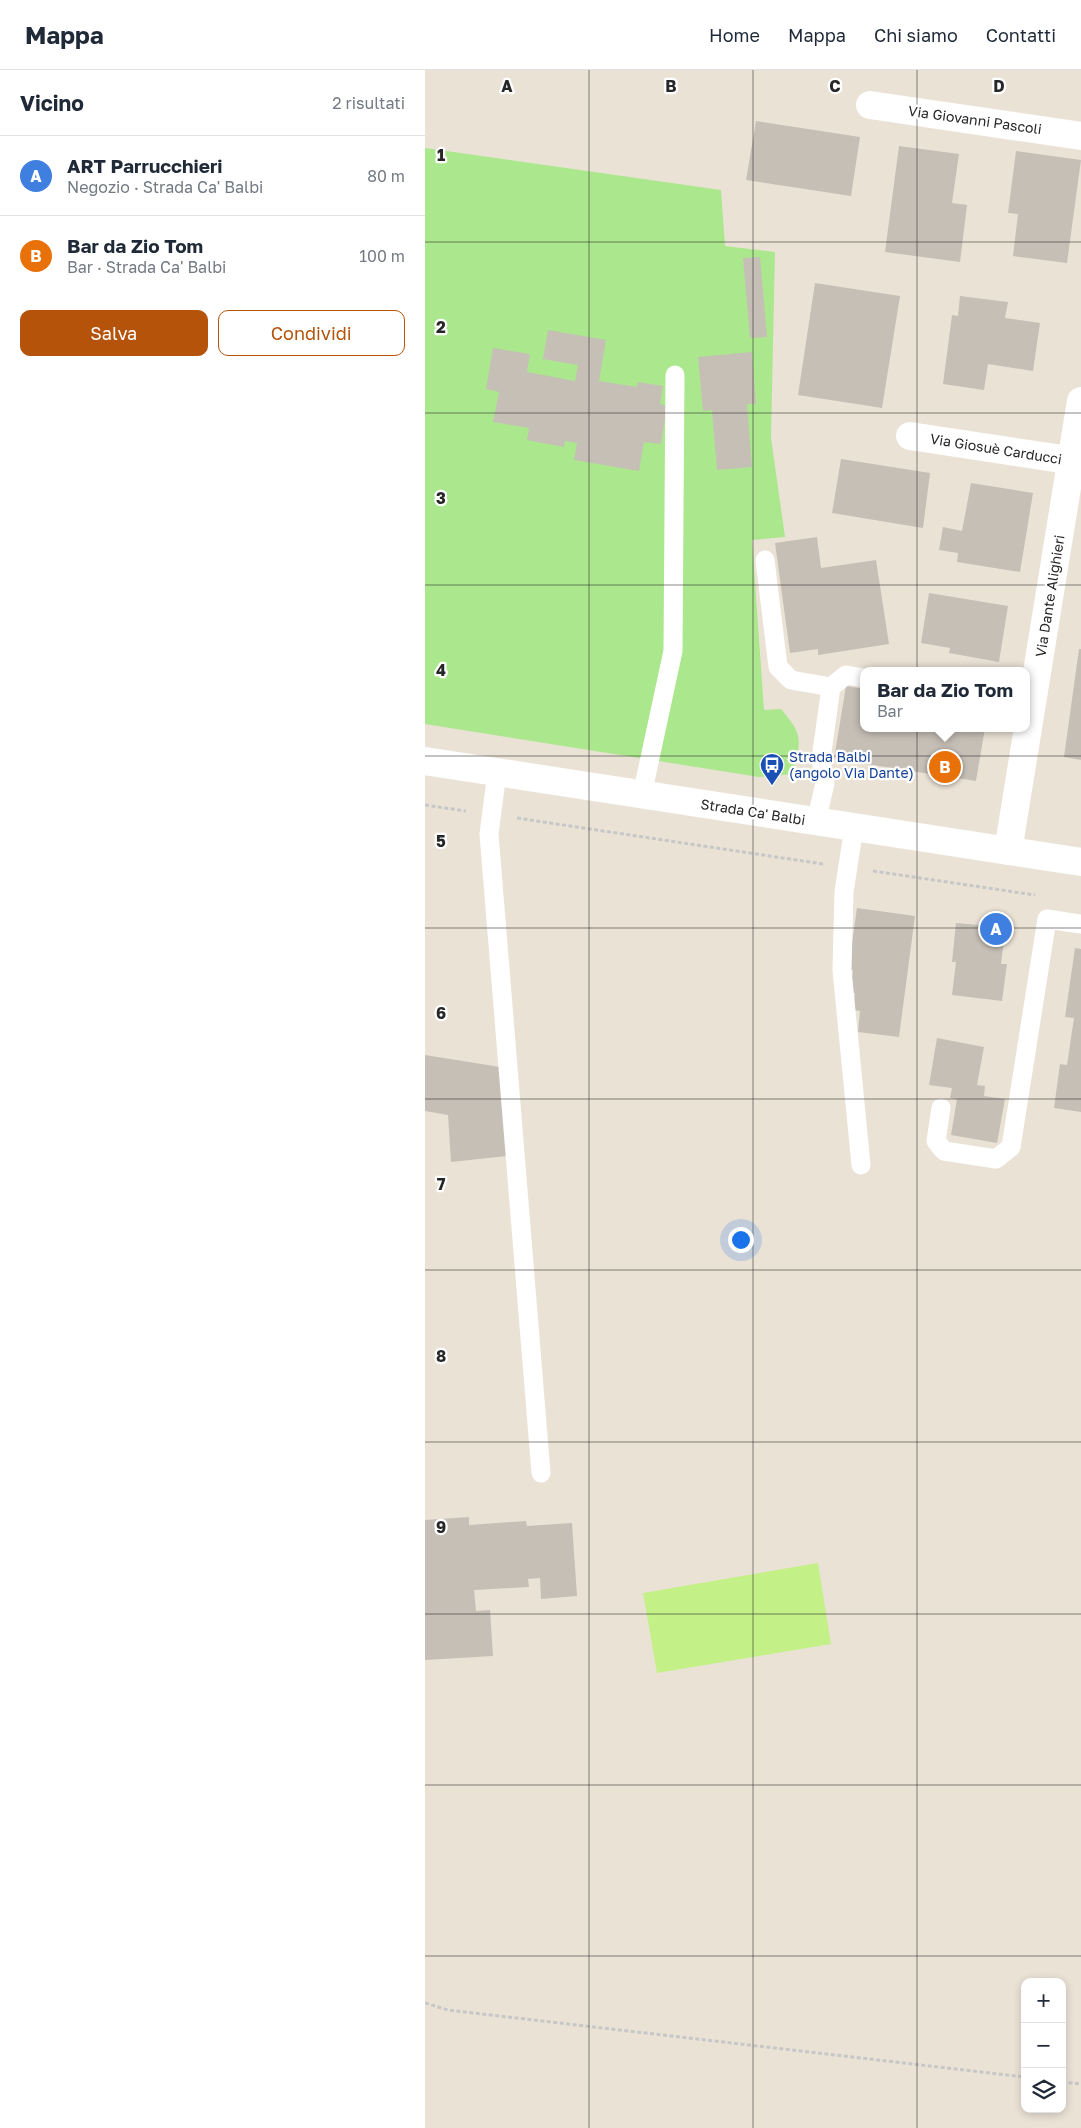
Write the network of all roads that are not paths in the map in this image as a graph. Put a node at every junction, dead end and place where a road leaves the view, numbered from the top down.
1 (870, 105) dead end
2 (1081, 136) edge
3 (675, 375) dead end
4 (1081, 401) edge
5 (910, 436) dead end
6 (1076, 461) edge
7 (765, 560) dead end
8 (860, 677) edge
9 (831, 687) junction
10 (1030, 698) edge
11 (1025, 732) edge
12 (425, 762) edge
13 (497, 772) junction
14 (642, 795) junction
15 (816, 822) junction
16 (854, 827) junction
17 (1008, 851) junction
18 (1081, 862) edge
19 (1081, 924) edge
20 (941, 1108) dead end
21 (861, 1165) dead end
22 (541, 1473) dead end

1 - 2 street, Via Giovanni Pascoli
3 - 14 lane
4 - 6 street, Via Dante Alighieri
5 - 6 street, Via Giosuè Carducci
6 - 10 street, Via Dante Alighieri
7 - 9 lane
8 - 9 lane
9 - 15 lane
11 - 17 street, Via Dante Alighieri
12 - 13 street, Strada Ca' Balbi
13 - 14 street, Strada Ca' Balbi
13 - 22 lane
14 - 15 street, Strada Ca' Balbi
15 - 16 street, Strada Ca' Balbi
16 - 17 street, Strada Ca' Balbi
16 - 21 lane
17 - 18 street, Strada Ca' Balbi
19 - 20 lane

